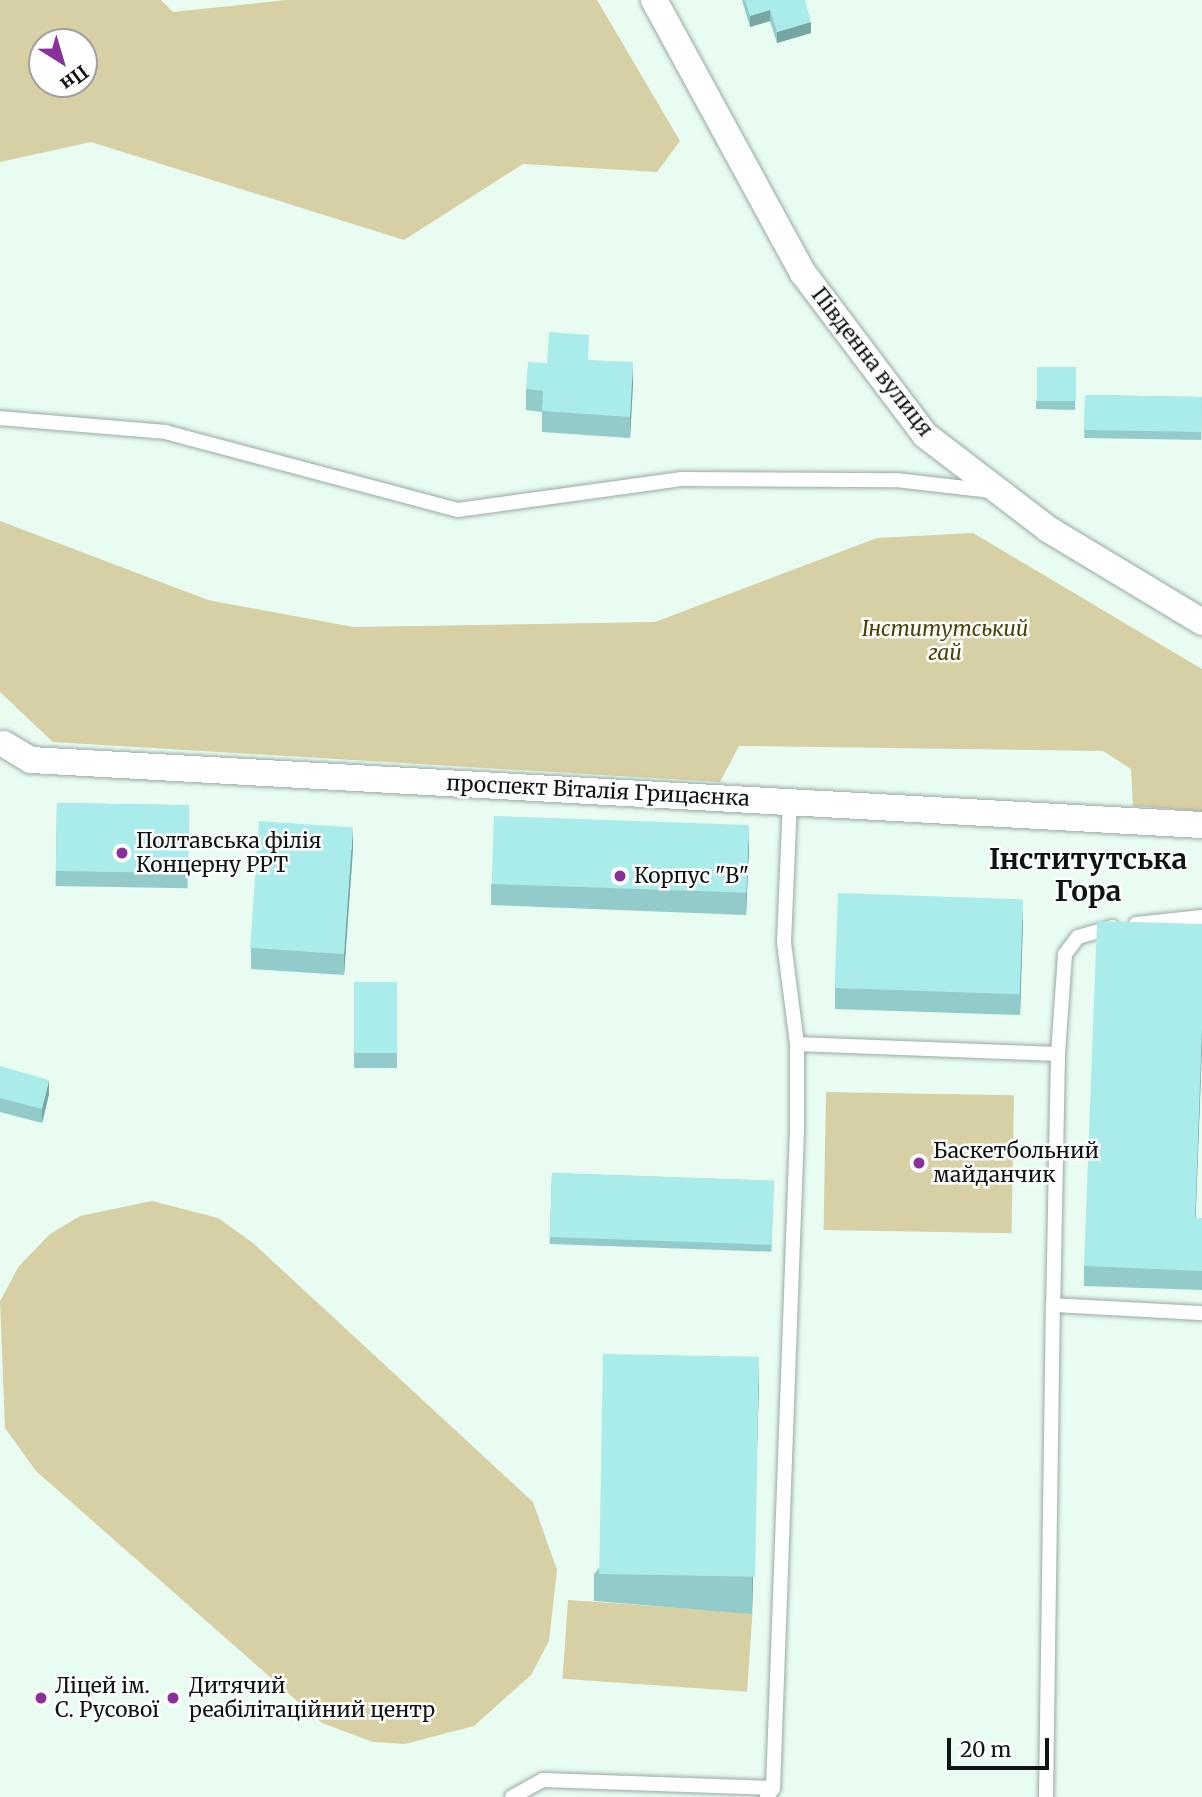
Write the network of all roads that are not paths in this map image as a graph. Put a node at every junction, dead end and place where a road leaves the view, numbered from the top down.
1 (654, 0) edge
2 (0, 418) edge
3 (1000, 492) junction
4 (1202, 622) edge
5 (2, 741) edge
6 (790, 801) junction
7 (1202, 825) edge
8 (1202, 918) edge
9 (797, 1044) junction
10 (1058, 1054) junction
11 (1053, 1305) junction
12 (1202, 1313) edge
13 (770, 1792) edge
14 (512, 1797) edge
15 (1046, 1797) edge

1 - 3 street, Південна вулиця
2 - 3 lane
3 - 4 street, Південна вулиця
5 - 6 street, проспект Віталія Грицаєнка
6 - 7 street, проспект Віталія Грицаєнка
6 - 9 lane
8 - 10 lane
9 - 10 lane
9 - 13 lane
10 - 11 lane
11 - 12 lane
11 - 15 lane
13 - 14 lane

